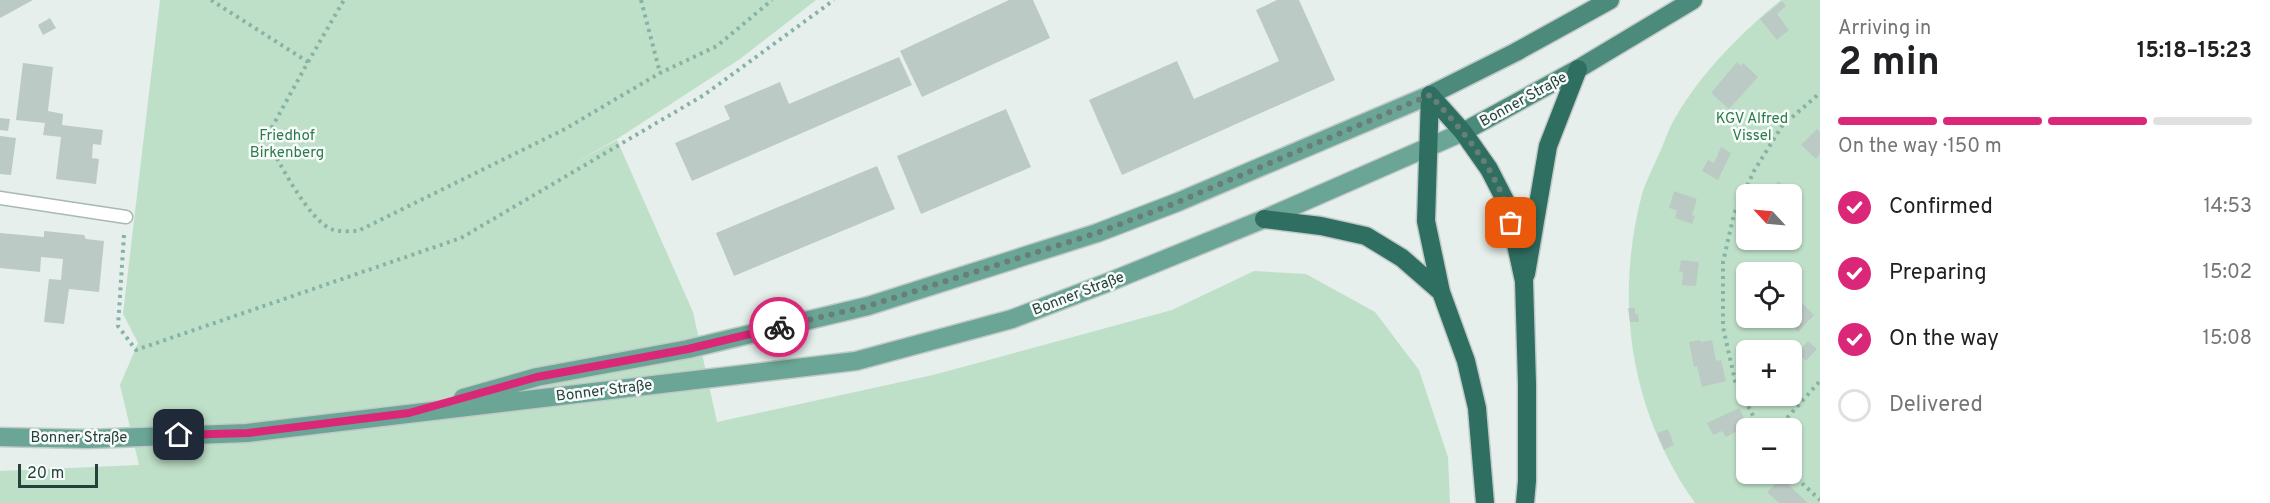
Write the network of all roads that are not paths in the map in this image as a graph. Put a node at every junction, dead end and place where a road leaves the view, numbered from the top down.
1 (1610, 0) edge
2 (1693, 0) edge
3 (1578, 69) junction
4 (1430, 95) junction
5 (1463, 132) junction
6 (1429, 148) junction
7 (0, 198) edge
8 (126, 217) road end
9 (1264, 219) junction
10 (1524, 281) junction
11 (1442, 292) junction
12 (409, 413) junction
13 (0, 437) edge
14 (1527, 481) junction
15 (1485, 503) edge
16 (1525, 503) edge
17 (1535, 503) edge

1 - 4 highway, Bonner Straße
2 - 3 highway, Bonner Straße
3 - 5 highway, Bonner Straße
3 - 10 highway
4 - 5 highway
4 - 6 highway
4 - 12 main road, Bonner Straße
5 - 6 main road, Bonner Straße
5 - 10 highway
6 - 9 main road, Bonner Straße
6 - 11 highway
7 - 8 lane
9 - 11 highway
9 - 12 main road, Bonner Straße
10 - 14 highway
11 - 15 highway
12 - 13 main road, Bonner Straße
14 - 16 highway
14 - 17 highway

